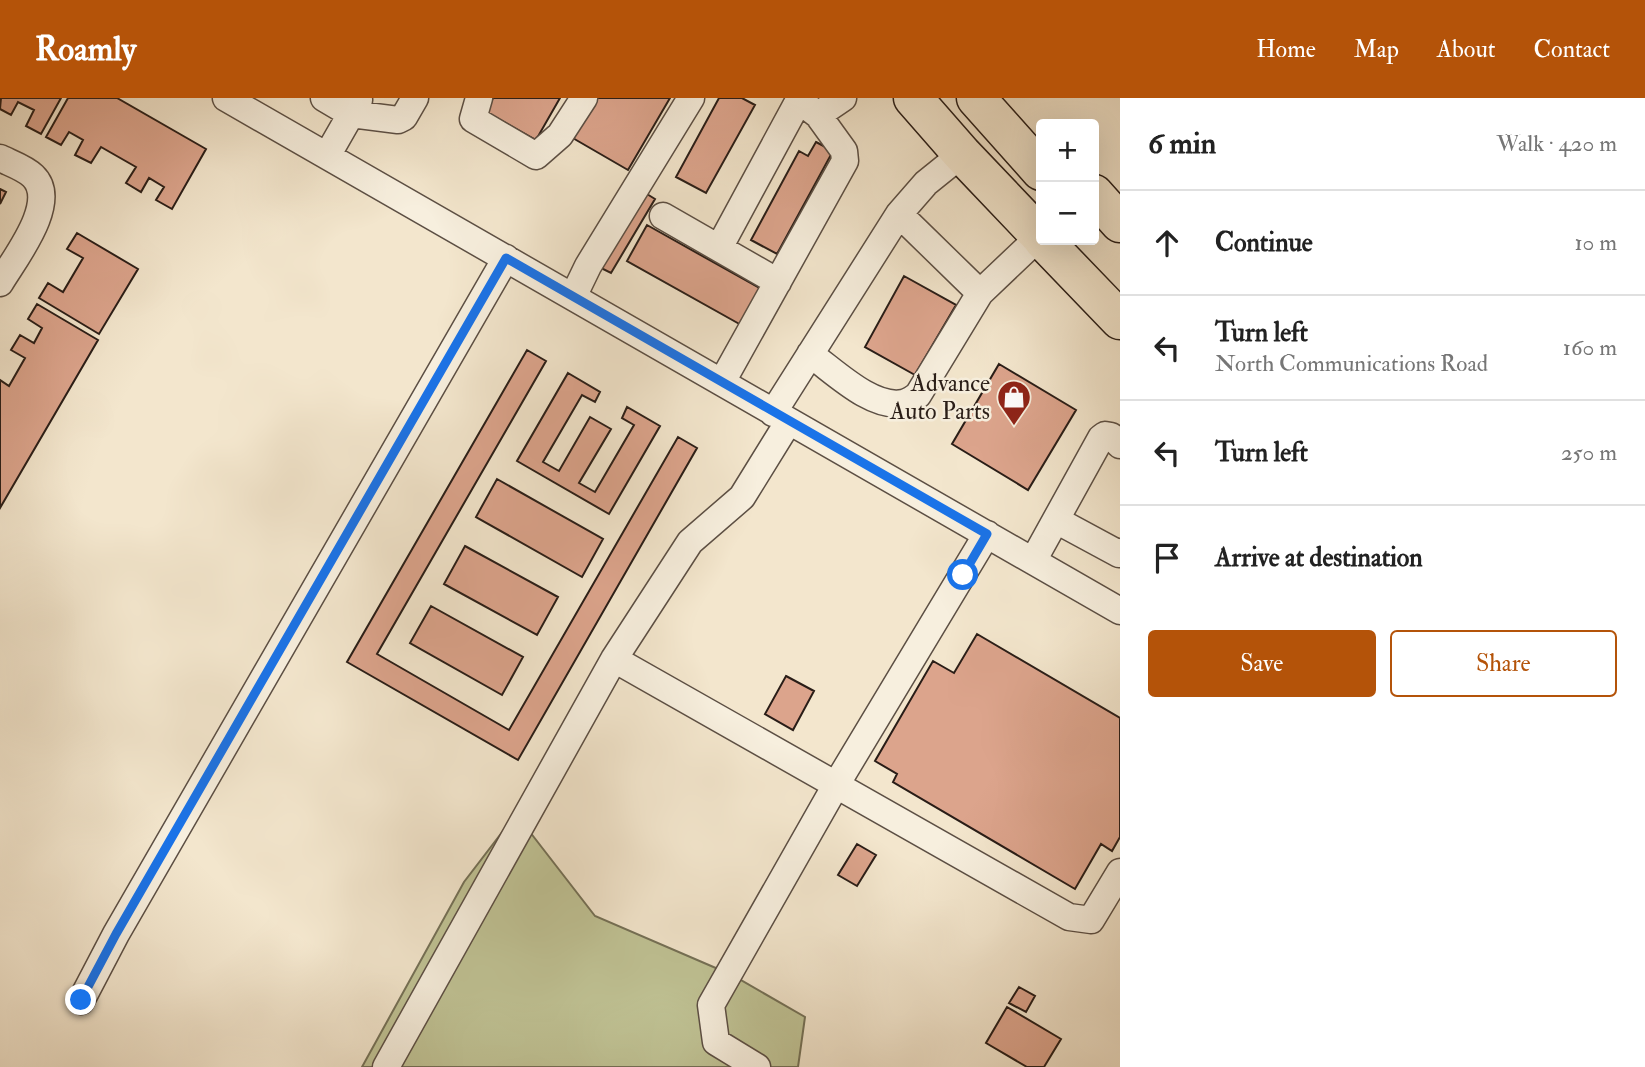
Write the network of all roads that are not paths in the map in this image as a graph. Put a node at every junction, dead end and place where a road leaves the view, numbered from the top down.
1 (226, 98) edge
2 (324, 98) edge
3 (415, 98) edge
4 (479, 98) edge
5 (584, 98) edge
6 (691, 98) edge
7 (843, 98) edge
8 (913, 98) edge
9 (976, 98) edge
10 (1004, 98) edge
11 (804, 104) edge
12 (356, 106) edge
13 (1036, 133) edge
14 (962, 154) junction
15 (327, 156) junction
16 (0, 158) edge
17 (1036, 165) edge
18 (1099, 200) edge
19 (898, 214) junction
20 (663, 216) dead end
21 (1120, 223) edge
22 (1099, 227) edge
23 (1036, 232) edge
24 (1120, 232) edge
25 (1036, 243) edge
26 (1048, 245) edge
27 (719, 248) junction
28 (506, 258) junction
29 (1080, 279) junction
30 (778, 282) junction
31 (0, 283) edge
32 (980, 293) junction
33 (573, 297) junction
34 (1120, 302) edge
35 (1120, 320) edge
36 (810, 354) junction
37 (722, 382) junction
38 (781, 417) junction
39 (1120, 444) edge
40 (1056, 520) junction
41 (987, 534) junction
42 (1119, 553) edge
43 (1033, 561) junction
44 (1120, 611) edge
45 (614, 659) junction
46 (836, 785) junction
47 (1120, 872) edge
48 (81, 1000) dead end
49 (386, 1067) edge
50 (757, 1067) edge

1 - 15 street
2 - 12 street
3 - 12 street
4 - 5 street
6 - 33 street
7 - 11 street
8 - 14 highway
9 - 17 highway
10 - 13 highway
11 - 27 street
11 - 30 street
12 - 15 street
14 - 19 street
14 - 23 highway
15 - 28 street
16 - 31 street
18 - 21 highway
19 - 32 street
19 - 36 street
20 - 27 street
22 - 24 highway
25 - 32 street
26 - 29 highway
27 - 30 street
28 - 33 street
28 - 48 street
29 - 34 highway
29 - 35 highway
30 - 37 street
32 - 36 street
33 - 37 street
36 - 38 street
37 - 38 street
38 - 41 street
38 - 45 street
39 - 40 street
40 - 42 street
40 - 43 street
41 - 43 street
41 - 46 street
43 - 44 street
45 - 46 street
45 - 49 street
46 - 47 street
46 - 50 street

